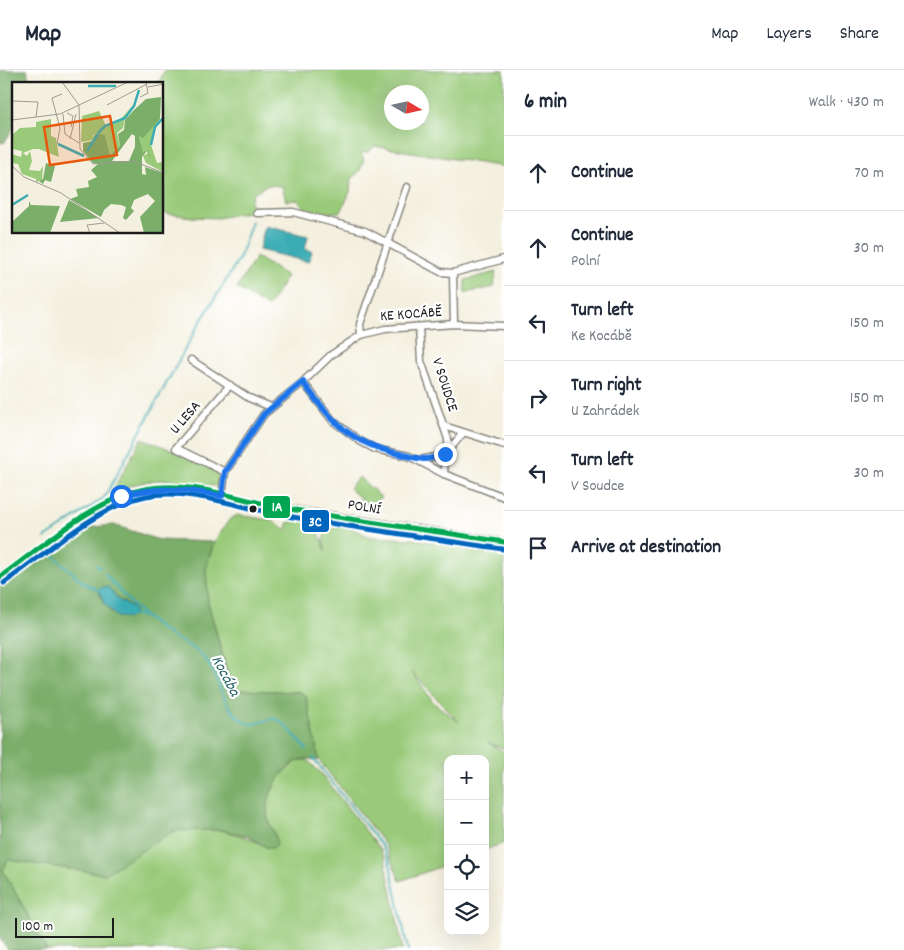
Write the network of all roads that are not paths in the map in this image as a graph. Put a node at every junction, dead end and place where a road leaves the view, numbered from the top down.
1 (407, 187) dead end
2 (257, 212) dead end
3 (387, 243) junction
4 (504, 259) edge
5 (453, 274) junction
6 (454, 324) junction
7 (504, 326) edge
8 (419, 327) junction
9 (361, 335) junction
10 (191, 360) dead end
11 (303, 382) junction
12 (230, 385) junction
13 (270, 407) junction
14 (444, 426) junction
15 (463, 433) junction
16 (504, 445) edge
17 (447, 452) junction
18 (418, 460) junction
19 (225, 472) junction
20 (444, 474) junction
21 (222, 496) junction
22 (504, 497) edge
23 (504, 542) edge
24 (0, 576) edge

1 - 3 street
2 - 3 street
3 - 5 street
3 - 9 street
4 - 5 street
5 - 6 street
6 - 7 street, KE KOCÁBĚ
6 - 8 street, KE KOCÁBĚ
8 - 9 street, KE KOCÁBĚ
8 - 14 street, V SOUDCE
9 - 11 street, KE KOCÁBĚ
10 - 12 street
11 - 13 street, KE KOCÁBĚ
11 - 18 street
12 - 13 street
12 - 19 street, U LESA
13 - 19 street, KE KOCÁBĚ
14 - 15 street
14 - 17 street, V SOUDCE
15 - 16 street
15 - 17 street
17 - 18 street
17 - 20 street, V SOUDCE
18 - 20 street
19 - 21 street, KE KOCÁBĚ
20 - 22 street
21 - 23 street, POLNÍ
21 - 24 street, POLNÍ

